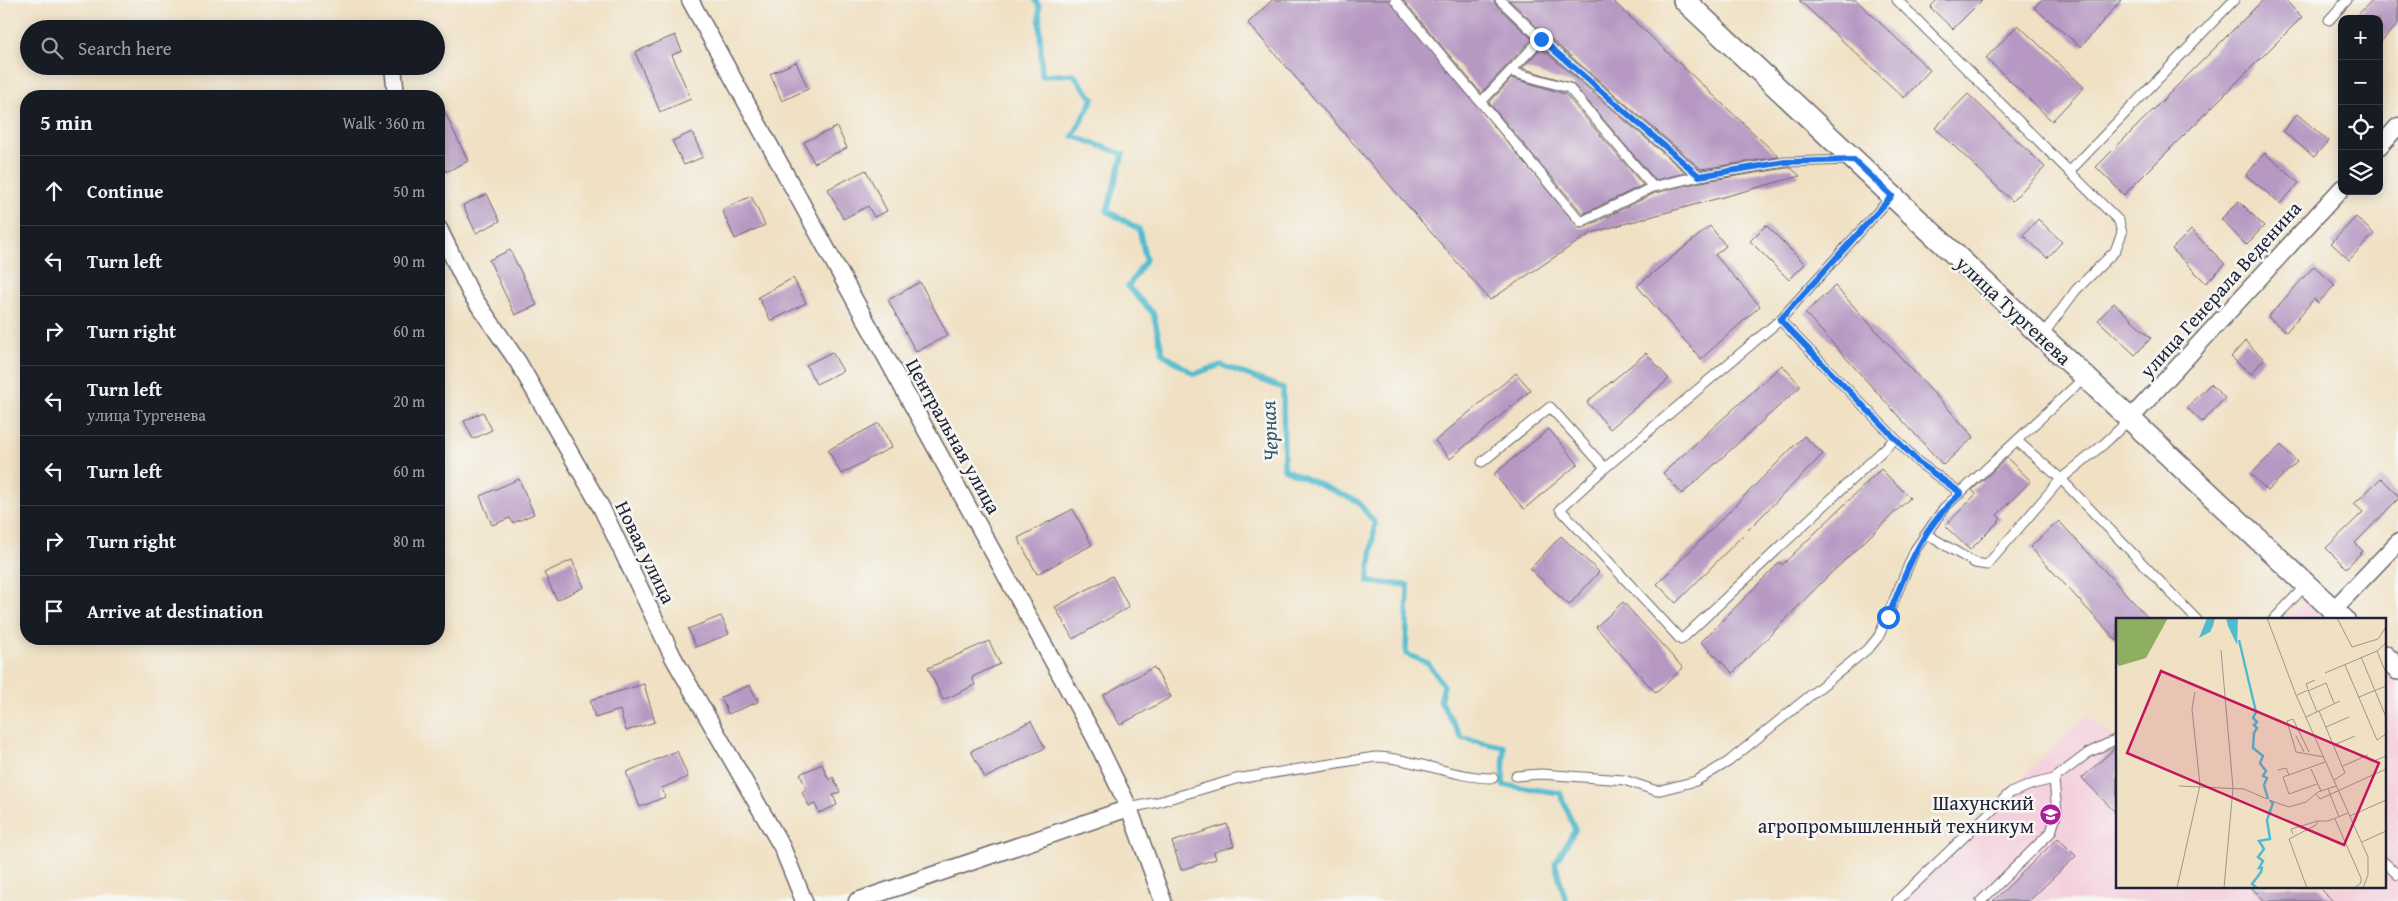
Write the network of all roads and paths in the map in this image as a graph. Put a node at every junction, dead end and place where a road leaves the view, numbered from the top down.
1 (690, 0) edge
2 (1395, 0) edge
3 (1500, 0) edge
4 (1684, 0) edge
5 (2234, 0) edge
6 (2346, 0) edge
7 (1902, 2) edge
8 (2328, 20) dead end
9 (1541, 39) junction
10 (1512, 72) junction
11 (394, 75) edge
12 (395, 90) edge
13 (1481, 102) junction
14 (2398, 126) edge
15 (2383, 143) edge
16 (1854, 160) junction
17 (2070, 172) junction
18 (1699, 176) junction
19 (1653, 187) junction
20 (2338, 192) edge
21 (1892, 196) junction
22 (445, 241) edge
23 (1780, 320) junction
24 (2042, 336) junction
25 (2085, 377) junction
26 (2130, 419) junction
27 (1895, 439) junction
28 (2017, 441) junction
29 (1482, 462) dead end
30 (1605, 468) junction
31 (2061, 479) junction
32 (1961, 493) junction
33 (1926, 534) junction
34 (2398, 542) edge
35 (2306, 584) junction
36 (2339, 615) edge
37 (2195, 618) edge
38 (2275, 618) edge
39 (2386, 658) edge
40 (2398, 668) edge
41 (2116, 739) edge
42 (1516, 776) dead end
43 (1493, 778) dead end
44 (2054, 779) junction
45 (1129, 808) junction
46 (2386, 864) edge
47 (2398, 875) edge
48 (804, 901) edge
49 (857, 901) edge
50 (1163, 901) edge
51 (1898, 901) edge
52 (1981, 901) edge

1 - 45 street, Центральная улица
2 - 13 lane
3 - 9 lane
4 - 16 street, улица Тургенева
5 - 17 lane
6 - 8 lane
7 - 17 lane
9 - 10 lane
9 - 18 lane
10 - 13 lane
10 - 19 lane
11 - 12 street
13 - 19 lane
14 - 15 street
16 - 18 lane
16 - 21 street, улица Тургенева
17 - 24 lane
18 - 19 lane
20 - 26 street, улица Генерала Веденина
21 - 23 lane
21 - 24 street, улица Тургенева
22 - 48 street, Новая улица
23 - 27 lane
23 - 30 lane
24 - 25 street, улица Тургенева
25 - 26 street, улица Тургенева
25 - 28 lane
26 - 31 lane
26 - 35 street, улица Тургенева
27 - 30 lane
27 - 32 lane
28 - 31 lane
28 - 32 lane
29 - 30 lane
31 - 33 lane
31 - 37 lane
32 - 33 lane
33 - 42 lane
34 - 36 street
35 - 36 street, улица Тургенева
35 - 38 lane
39 - 40 street
41 - 44 lane
43 - 45 lane
44 - 51 lane
44 - 52 lane
45 - 49 street
45 - 50 street, Центральная улица
46 - 47 lane

